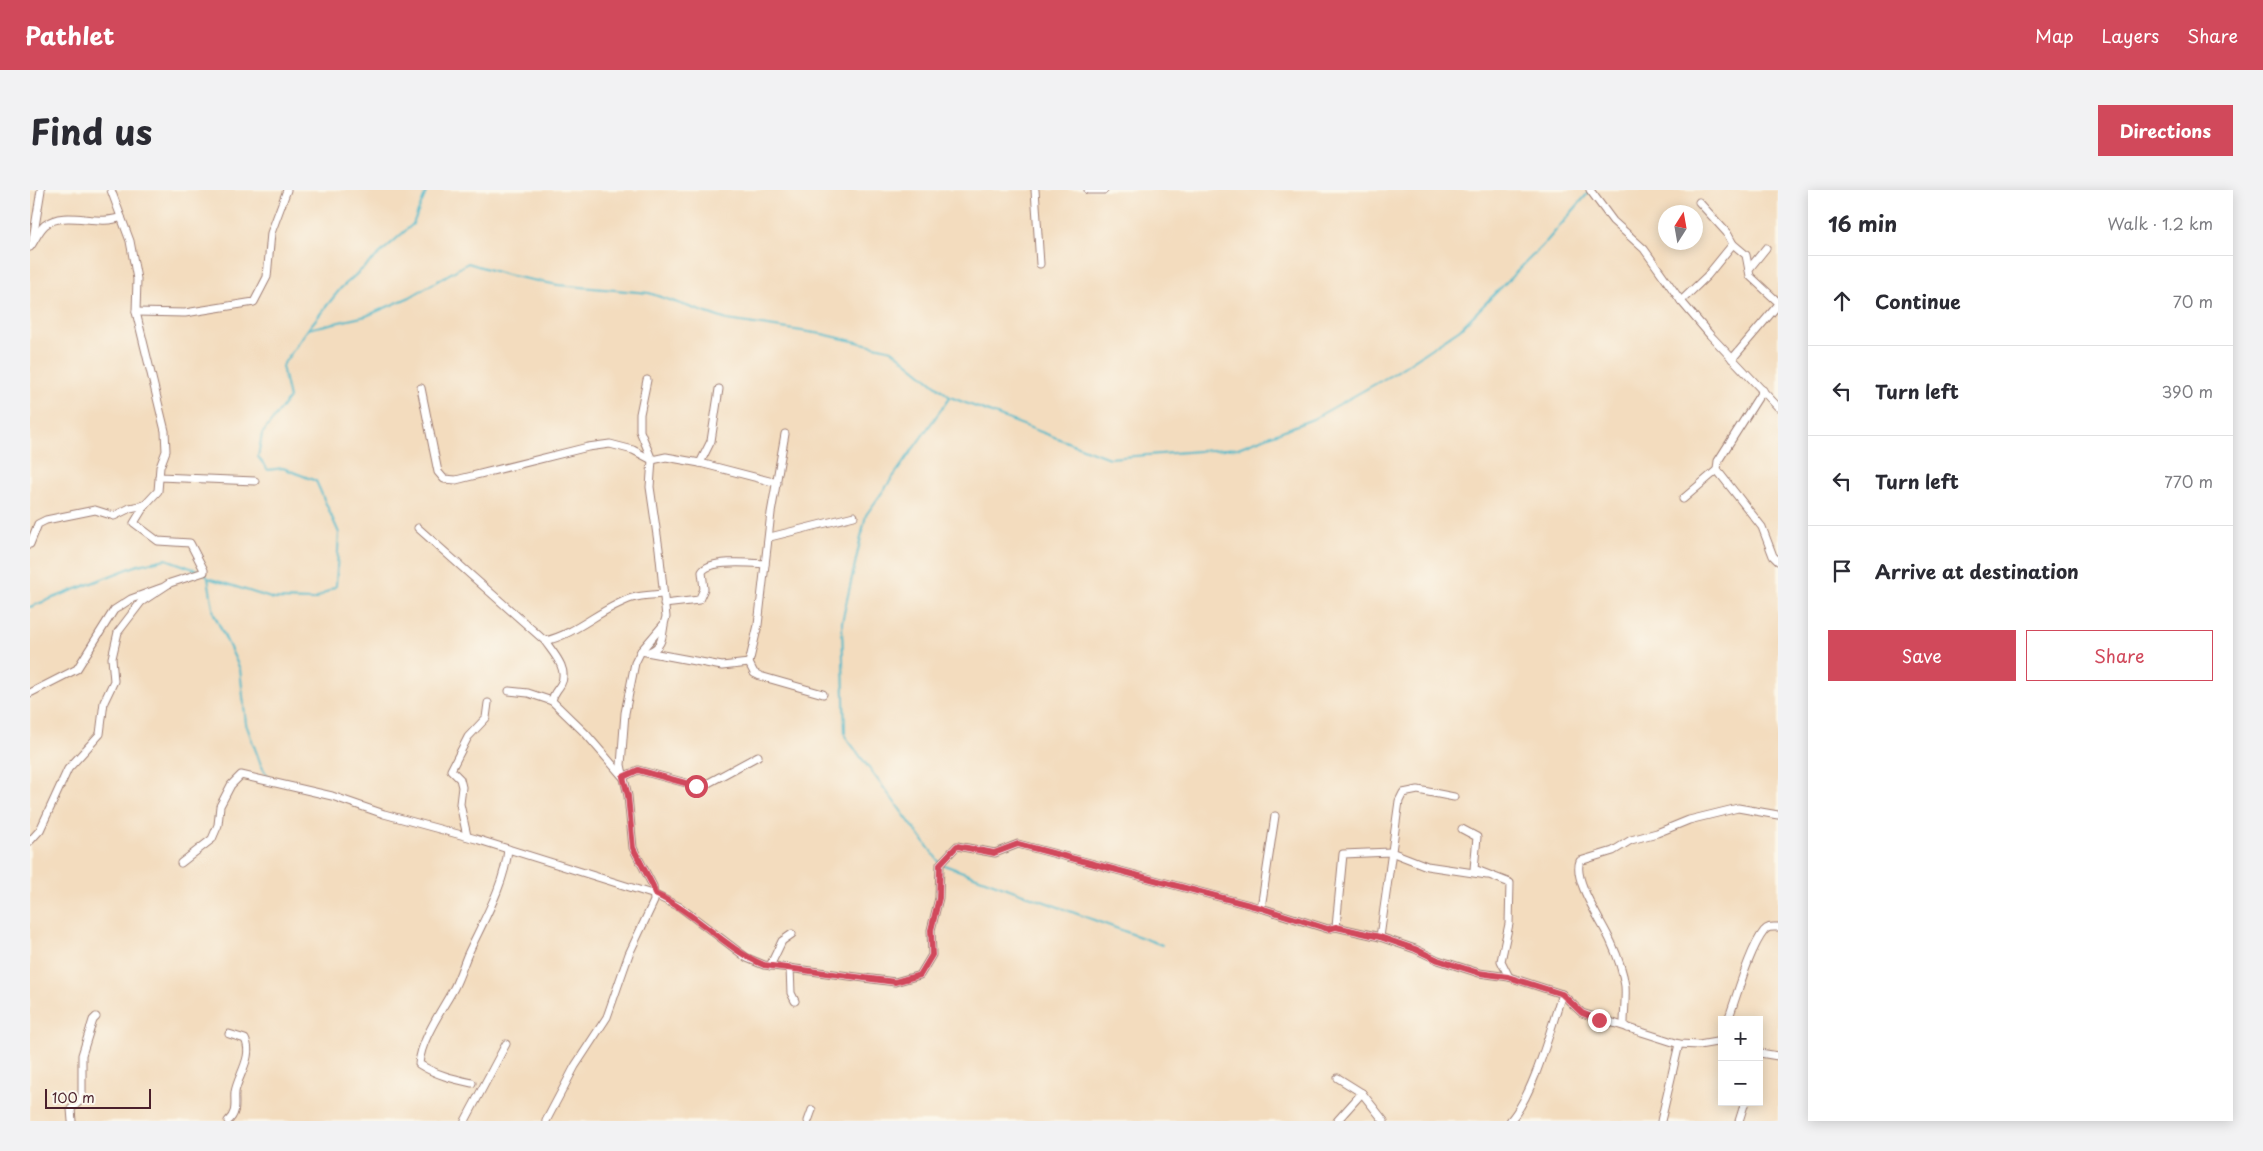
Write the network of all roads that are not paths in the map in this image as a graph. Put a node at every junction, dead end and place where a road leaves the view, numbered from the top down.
1 (41, 190) edge
2 (110, 190) edge
3 (287, 190) edge
4 (1035, 190) edge
5 (1088, 190) edge
6 (1104, 190) edge
7 (1590, 190) edge
8 (1699, 202) dead end
9 (121, 217) junction
10 (32, 243) edge
11 (1733, 244) junction
12 (1766, 248) dead end
13 (1040, 264) dead end
14 (1749, 269) junction
15 (1681, 301) junction
16 (1778, 304) edge
17 (136, 312) junction
18 (1732, 359) junction
19 (647, 380) dead end
20 (421, 388) dead end
21 (719, 389) dead end
22 (1763, 390) junction
23 (1778, 408) edge
24 (785, 434) dead end
25 (652, 460) junction
26 (700, 463) junction
27 (1717, 470) junction
28 (159, 477) junction
29 (255, 481) dead end
30 (776, 483) junction
31 (1683, 499) dead end
32 (145, 505) junction
33 (854, 516) dead end
34 (418, 528) dead end
35 (770, 537) junction
36 (30, 544) edge
37 (1778, 562) edge
38 (765, 564) junction
39 (164, 587) junction
40 (663, 594) junction
41 (664, 604) junction
42 (545, 640) junction
43 (644, 652) junction
44 (749, 663) junction
45 (508, 691) dead end
46 (30, 693) edge
47 (823, 694) dead end
48 (552, 701) junction
49 (488, 703) dead end
50 (758, 756) dead end
51 (623, 777) junction
52 (1454, 797) dead end
53 (1778, 814) edge
54 (1275, 816) dead end
55 (1462, 828) dead end
56 (467, 836) junction
57 (30, 841) edge
58 (508, 849) junction
59 (1391, 852) junction
60 (181, 863) dead end
61 (1488, 875) junction
62 (655, 894) junction
63 (1261, 908) junction
64 (1336, 927) junction
65 (1778, 927) edge
66 (792, 934) dead end
67 (1380, 937) junction
68 (770, 966) junction
69 (788, 968) junction
70 (1508, 977) junction
71 (1562, 994) junction
72 (795, 1002) dead end
73 (1729, 1016) edge
74 (96, 1017) dead end
75 (1628, 1028) junction
76 (229, 1034) dead end
77 (1718, 1040) edge
78 (506, 1044) dead end
79 (1679, 1044) junction
80 (1763, 1054) edge
81 (1778, 1056) edge
82 (1338, 1078) dead end
83 (472, 1083) dead end
84 (1362, 1093) junction
85 (1744, 1106) edge
86 (812, 1110) dead end
87 (72, 1121) edge
88 (228, 1121) edge
89 (466, 1121) edge
90 (546, 1121) edge
91 (808, 1121) edge
92 (1337, 1121) edge
93 (1384, 1121) edge
94 (1510, 1121) edge
95 (1661, 1121) edge
96 (1739, 1121) edge

1 - 10 street
2 - 9 street
3 - 17 street
4 - 13 street
5 - 6 street
7 - 15 street
8 - 11 street
9 - 10 street
9 - 17 street
11 - 14 street
11 - 15 street
12 - 14 street
14 - 16 street
15 - 18 street
16 - 18 street
17 - 28 street
18 - 22 street
19 - 25 street
20 - 25 street
21 - 26 street
22 - 23 street
22 - 27 street
24 - 30 street
25 - 26 street
25 - 40 street
26 - 30 street
27 - 31 street
27 - 37 street
28 - 29 street
28 - 32 street
30 - 35 street
32 - 36 street
32 - 39 street
33 - 35 street
34 - 42 street
35 - 38 street
38 - 41 street
38 - 44 street
39 - 46 street
39 - 57 street
40 - 41 street
40 - 42 street
41 - 43 street
42 - 48 street
43 - 44 street
43 - 51 street
44 - 47 street
45 - 48 street
48 - 51 street
49 - 56 street
50 - 51 street
51 - 62 street
52 - 59 street
53 - 75 street
54 - 63 street
55 - 61 street
56 - 58 street
56 - 60 street
58 - 62 street
58 - 83 street
59 - 61 street
59 - 64 street
59 - 67 street
61 - 70 street
62 - 68 street
62 - 90 street
63 - 64 street
63 - 69 street
64 - 67 street
65 - 73 street
66 - 68 street
67 - 70 street
68 - 69 street
69 - 72 street
70 - 71 street
71 - 75 street
71 - 94 street
74 - 87 street
75 - 79 street
76 - 88 street
77 - 79 street
78 - 89 street
79 - 95 street
80 - 81 street
82 - 84 street
84 - 92 street
84 - 93 street
85 - 96 street
86 - 91 street

